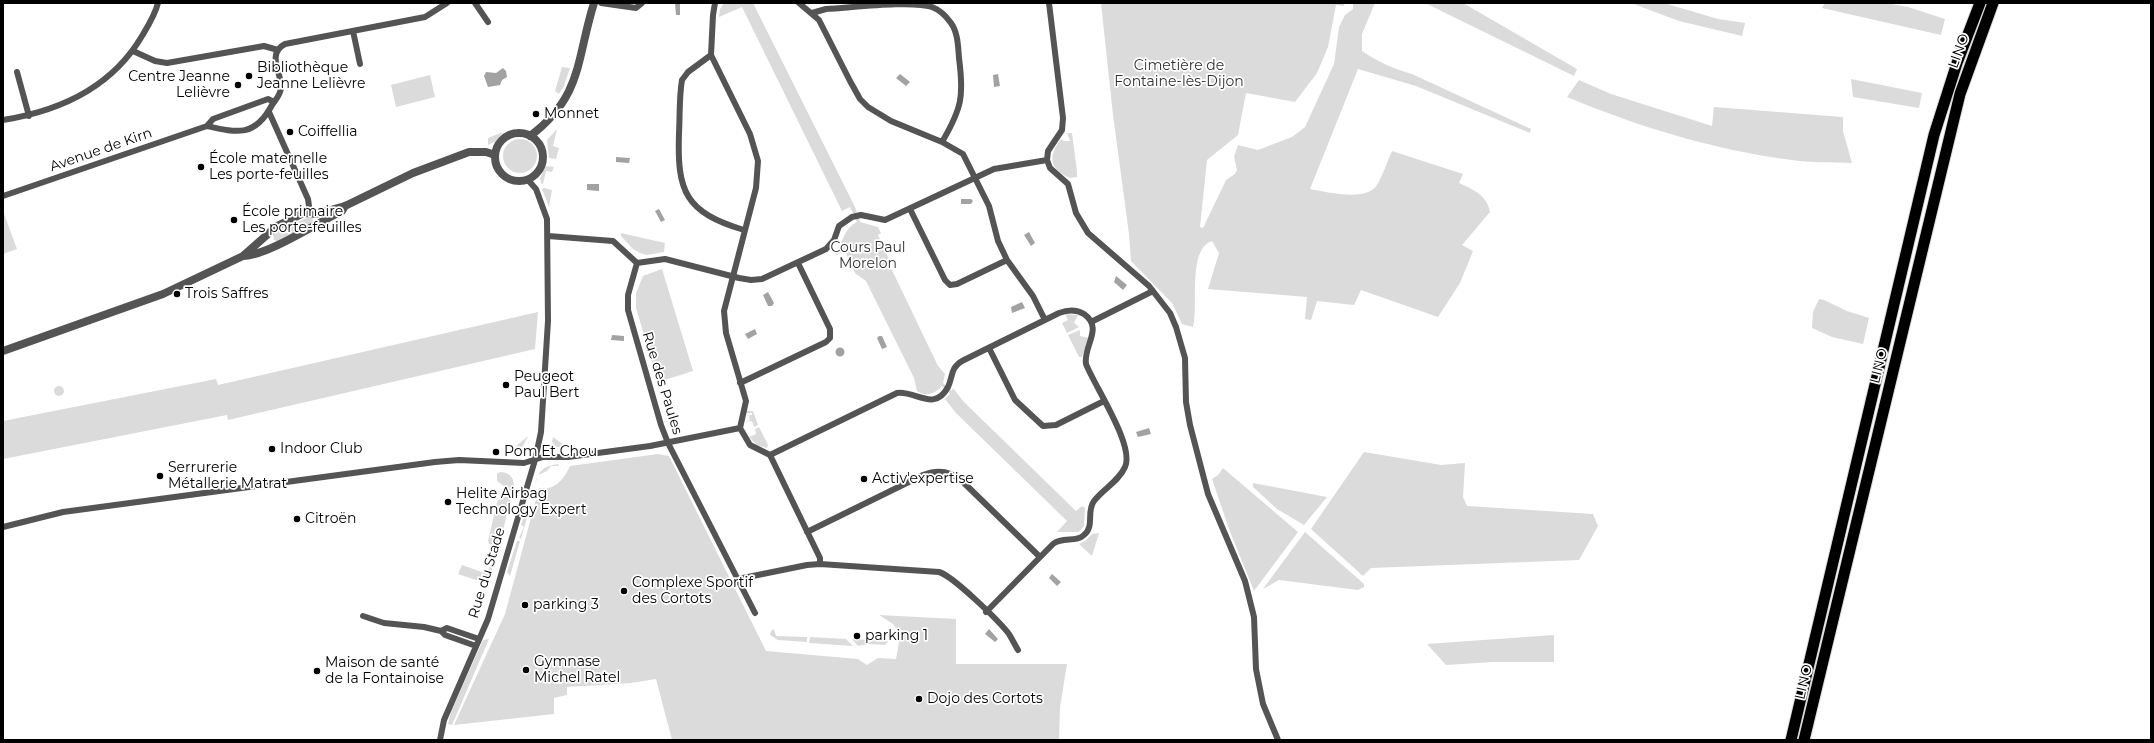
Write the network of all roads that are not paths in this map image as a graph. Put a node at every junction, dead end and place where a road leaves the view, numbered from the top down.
1 (158, 3) edge
2 (447, 3) edge
3 (475, 3) edge
4 (594, 3) edge
5 (601, 3) edge
6 (642, 3) edge
7 (715, 3) edge
8 (799, 3) edge
9 (1049, 3) edge
10 (1980, 3) edge
11 (1991, 8) edge
12 (812, 13) junction
13 (488, 22) dead end
14 (353, 30) junction
15 (278, 50) junction
16 (134, 51) junction
17 (711, 55) junction
18 (360, 64) dead end
19 (17, 72) dead end
20 (274, 102) junction
21 (269, 112) junction
22 (29, 116) junction
23 (3, 120) edge
24 (207, 126) junction
25 (530, 136) junction
26 (942, 142) junction
27 (495, 155) junction
28 (1047, 160) junction
29 (975, 177) junction
30 (527, 179) junction
31 (3, 196) edge
32 (345, 206) junction
33 (910, 209) junction
34 (312, 213) junction
35 (318, 224) junction
36 (744, 230) junction
37 (269, 235) junction
38 (548, 236) junction
39 (276, 245) junction
40 (244, 256) junction
41 (1007, 260) junction
42 (798, 263) junction
43 (638, 264) junction
44 (732, 276) junction
45 (1153, 291) junction
46 (1045, 320) junction
47 (1091, 322) junction
48 (989, 348) junction
49 (3, 351) edge
50 (740, 383) junction
51 (1104, 401) junction
52 (740, 428) junction
53 (668, 443) junction
54 (770, 455) junction
55 (535, 460) junction
56 (3, 527) edge
57 (807, 532) junction
58 (1040, 557) junction
59 (820, 564) junction
60 (738, 579) junction
61 (986, 612) junction
62 (755, 613) dead end
63 (363, 616) dead end
64 (441, 631) junction
65 (479, 639) junction
66 (476, 646) junction
67 (1018, 650) dead end
68 (440, 738) edge
69 (1278, 740) edge
70 (1792, 740) edge
71 (1804, 740) edge

1 - 16 street
2 - 14 street
3 - 13 street
4 - 25 street
5 - 6 street
7 - 17 street
8 - 12 street
9 - 28 street
10 - 70 highway, LINO
11 - 71 highway, LINO
12 - 26 street
12 - 26 street
14 - 15 street
14 - 18 street
15 - 16 street
15 - 20 street
16 - 22 street
17 - 36 street
17 - 36 street
19 - 22 street
20 - 21 street
20 - 24 street
21 - 24 street
21 - 34 street
22 - 23 street
24 - 31 street, Avenue de Kirn
25 - 27 street
25 - 30 street
26 - 29 street
27 - 30 street
27 - 32 street
28 - 29 street
28 - 45 street
29 - 33 street
29 - 41 street
30 - 38 street, Rue du Stade
32 - 34 street
32 - 35 street
33 - 41 street
33 - 42 street
34 - 35 street
34 - 37 street
35 - 39 street
36 - 44 street
37 - 39 street
37 - 40 street
38 - 43 street
38 - 55 street, Rue du Stade
39 - 40 street
40 - 49 street
41 - 46 street
42 - 44 street
42 - 50 street
43 - 44 street
43 - 53 street, Rue des Paules
44 - 50 street
45 - 47 street
45 - 69 street
46 - 47 street
46 - 48 street
47 - 51 street
48 - 51 street
48 - 54 street
50 - 52 street
51 - 58 street
52 - 53 street
52 - 54 street
53 - 55 street
53 - 60 street, Rue des Paules
54 - 57 street
55 - 56 street
55 - 65 street, Rue du Stade
57 - 58 street
57 - 59 street
58 - 61 street
59 - 60 street
59 - 61 street
60 - 62 street, Rue des Paules
61 - 67 street
63 - 64 street
64 - 65 street
64 - 66 street
65 - 66 street, Rue du Stade
66 - 68 street, Rue du Stade

